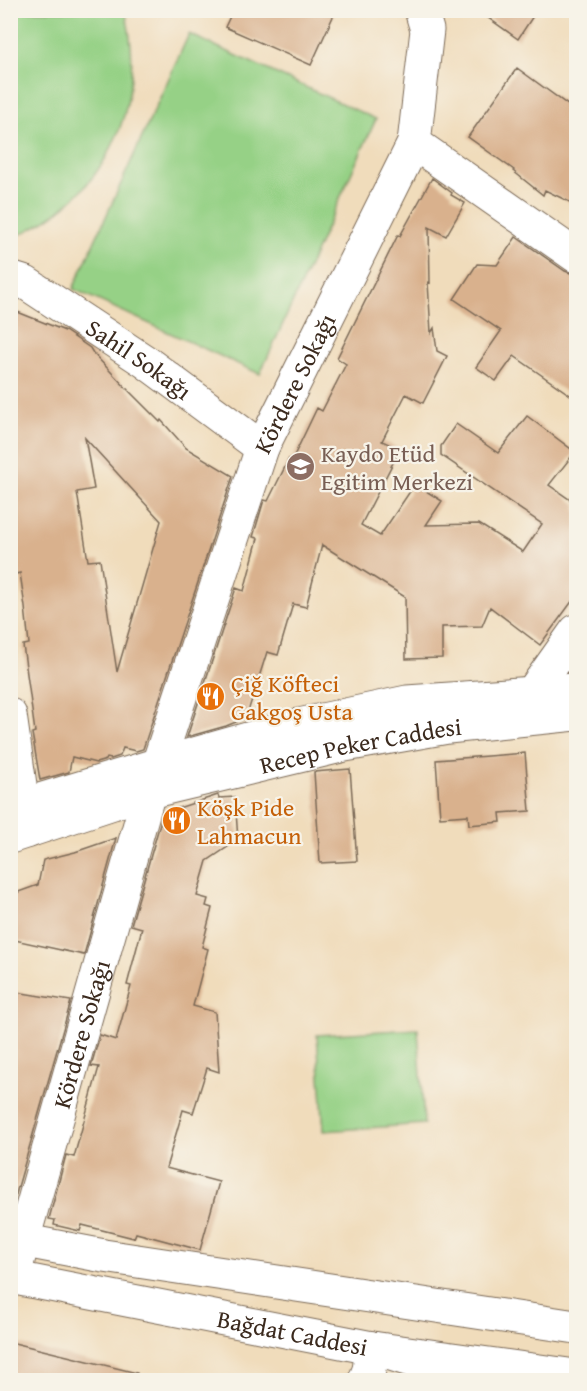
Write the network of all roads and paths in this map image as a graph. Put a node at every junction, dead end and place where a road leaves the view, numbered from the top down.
1 (422, 10) edge
2 (414, 143) junction
3 (576, 256) edge
4 (10, 278) edge
5 (262, 448) junction
6 (576, 631) edge
7 (576, 690) edge
8 (533, 706) junction
9 (576, 714) edge
10 (10, 715) edge
11 (154, 778) junction
12 (18, 820) edge
13 (17, 1239) edge
14 (12, 1277) edge
15 (576, 1327) edge
16 (372, 1348) junction
17 (576, 1376) edge
18 (365, 1380) edge
19 (474, 1380) edge

1 - 2 main road, Kördere Sokağı
2 - 3 main road
2 - 5 main road, Kördere Sokağı
4 - 5 main road, Sahil Sokağı
5 - 11 main road, Kördere Sokağı
6 - 8 main road
7 - 8 main road, Recep Peker Caddesi
8 - 9 main road, Recep Peker Caddesi
8 - 11 main road, Recep Peker Caddesi
10 - 12 main road
11 - 12 main road, Recep Peker Caddesi
11 - 13 main road, Kördere Sokağı
13 - 14 main road, Kördere Sokağı
13 - 15 main road, Bağdat Caddesi
14 - 16 main road, Bağdat Caddesi
16 - 17 main road, Bağdat Caddesi
16 - 18 main road
16 - 19 main road

